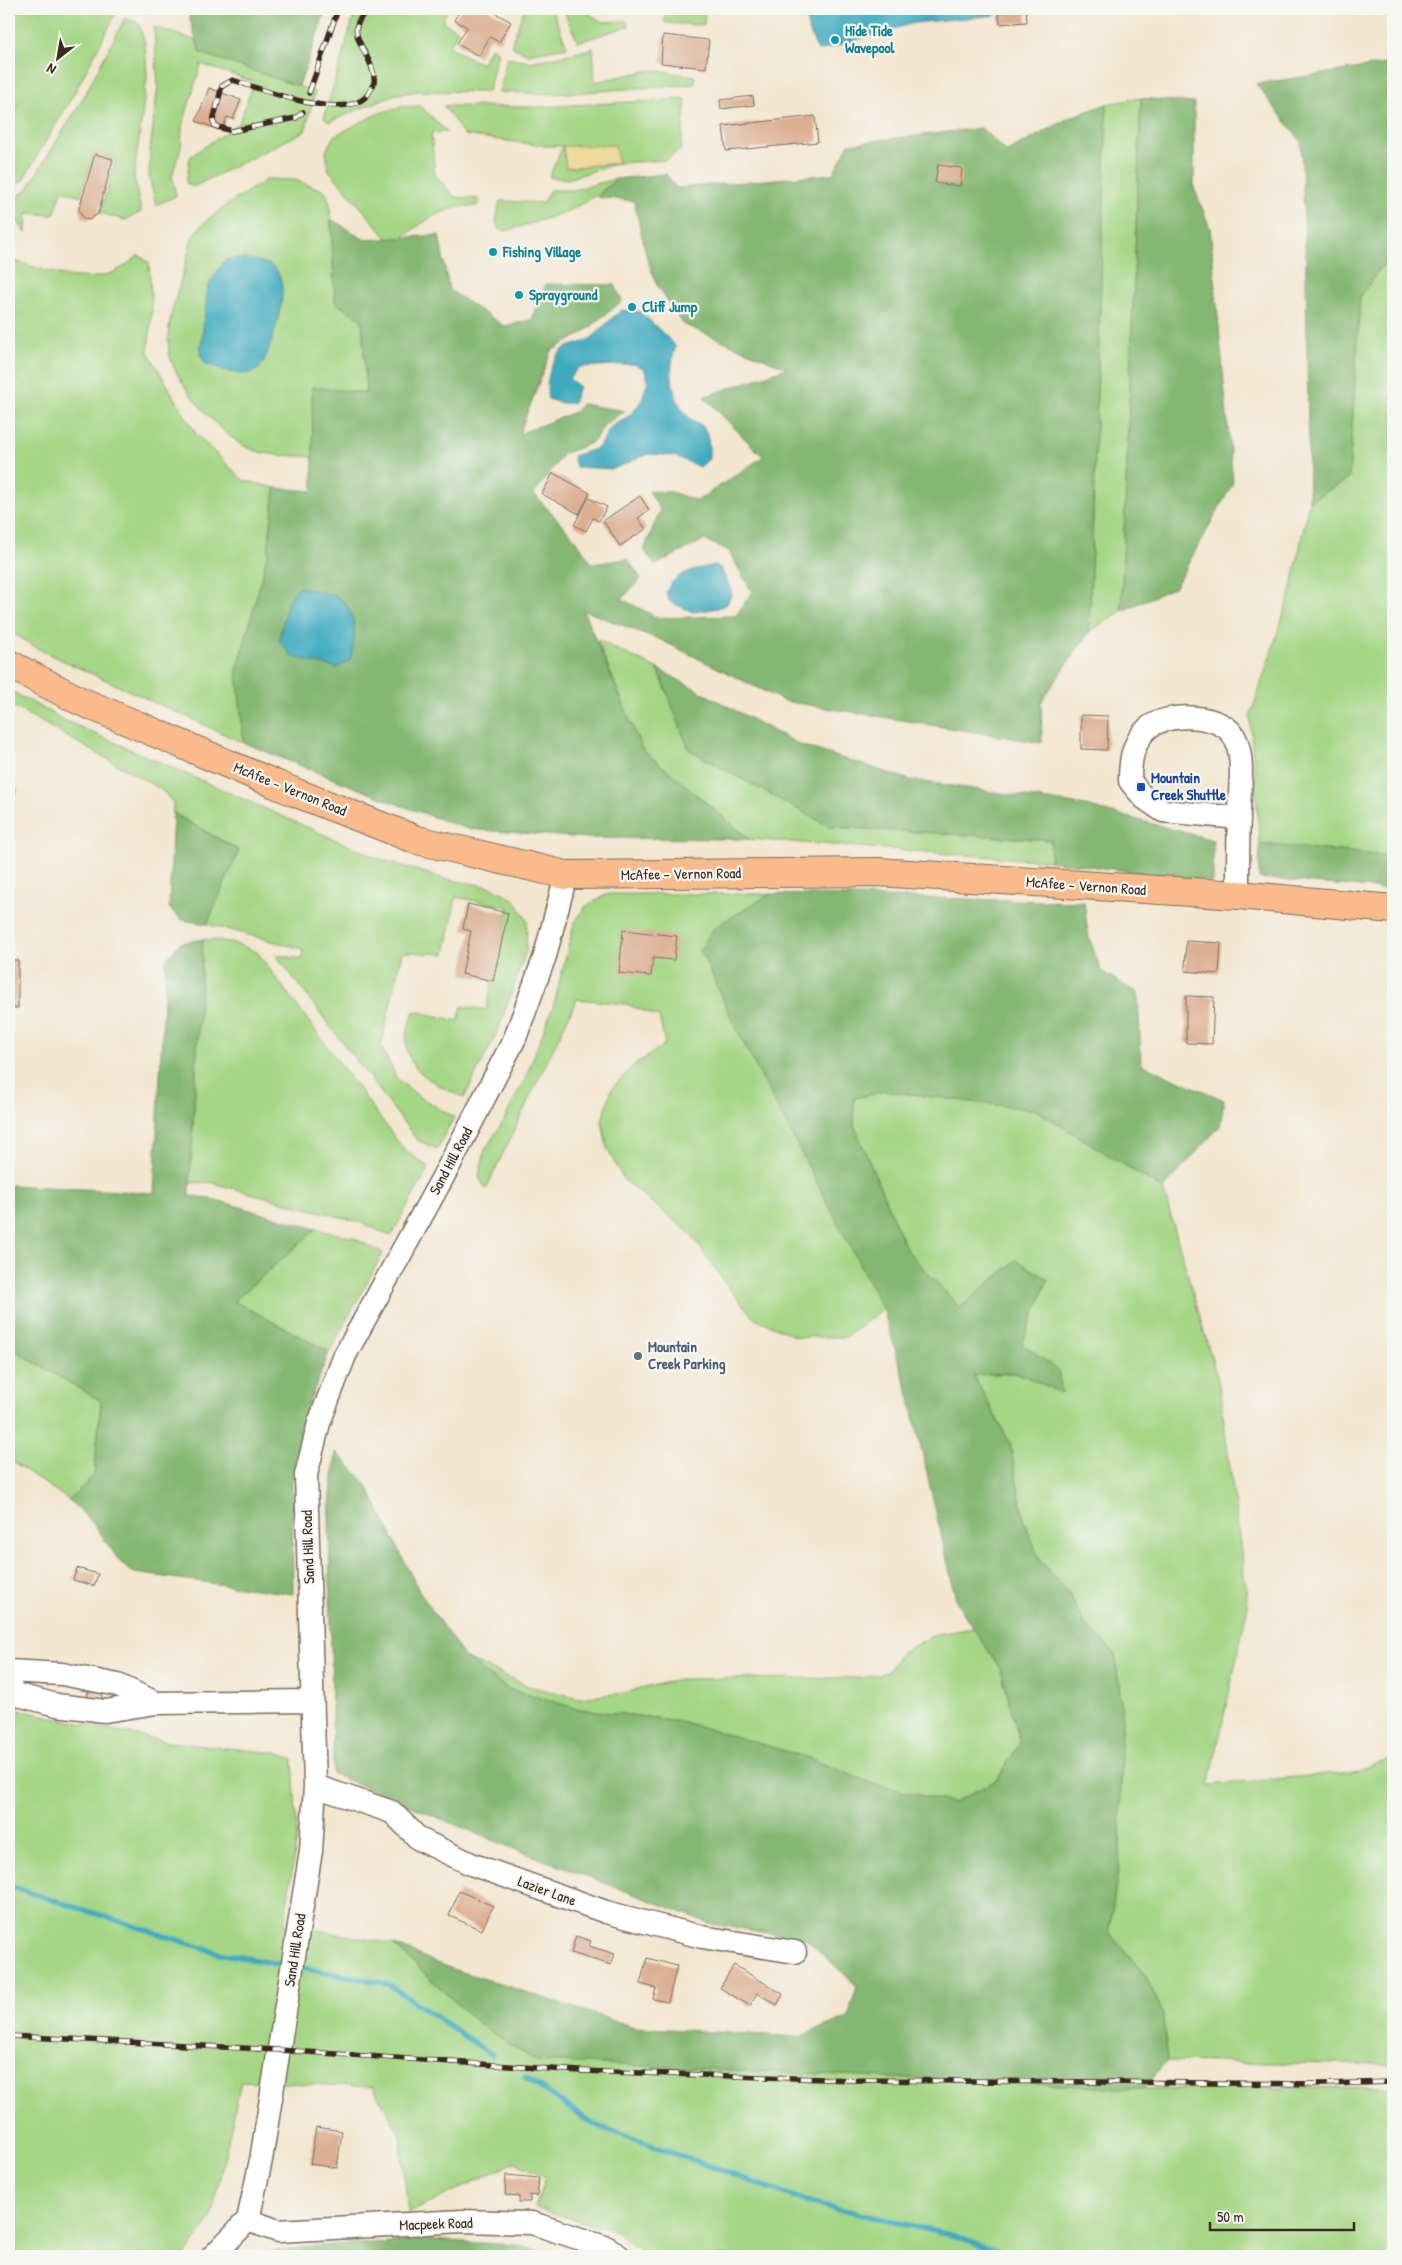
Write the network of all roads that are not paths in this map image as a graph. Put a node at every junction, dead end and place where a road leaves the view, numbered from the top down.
1 (9, 664) edge
2 (1239, 818) junction
3 (566, 875) junction
4 (1238, 895) junction
5 (1393, 909) edge
6 (9, 1671) edge
7 (9, 1688) edge
8 (312, 1701) junction
9 (156, 1703) junction
10 (316, 1786) junction
11 (795, 1952) dead end
12 (248, 2220) junction
13 (213, 2256) edge
14 (619, 2256) edge

1 - 3 main road, McAfee - Vernon Road
2 - 2 street
2 - 4 street
3 - 4 main road, McAfee - Vernon Road
3 - 8 street, Sand Hill Road
4 - 5 main road, McAfee - Vernon Road
6 - 9 street
7 - 9 street
8 - 9 street
8 - 10 street, Sand Hill Road
10 - 11 street, Lazier Lane
10 - 12 street, Sand Hill Road
12 - 13 street
12 - 14 street, Macpeek Road

